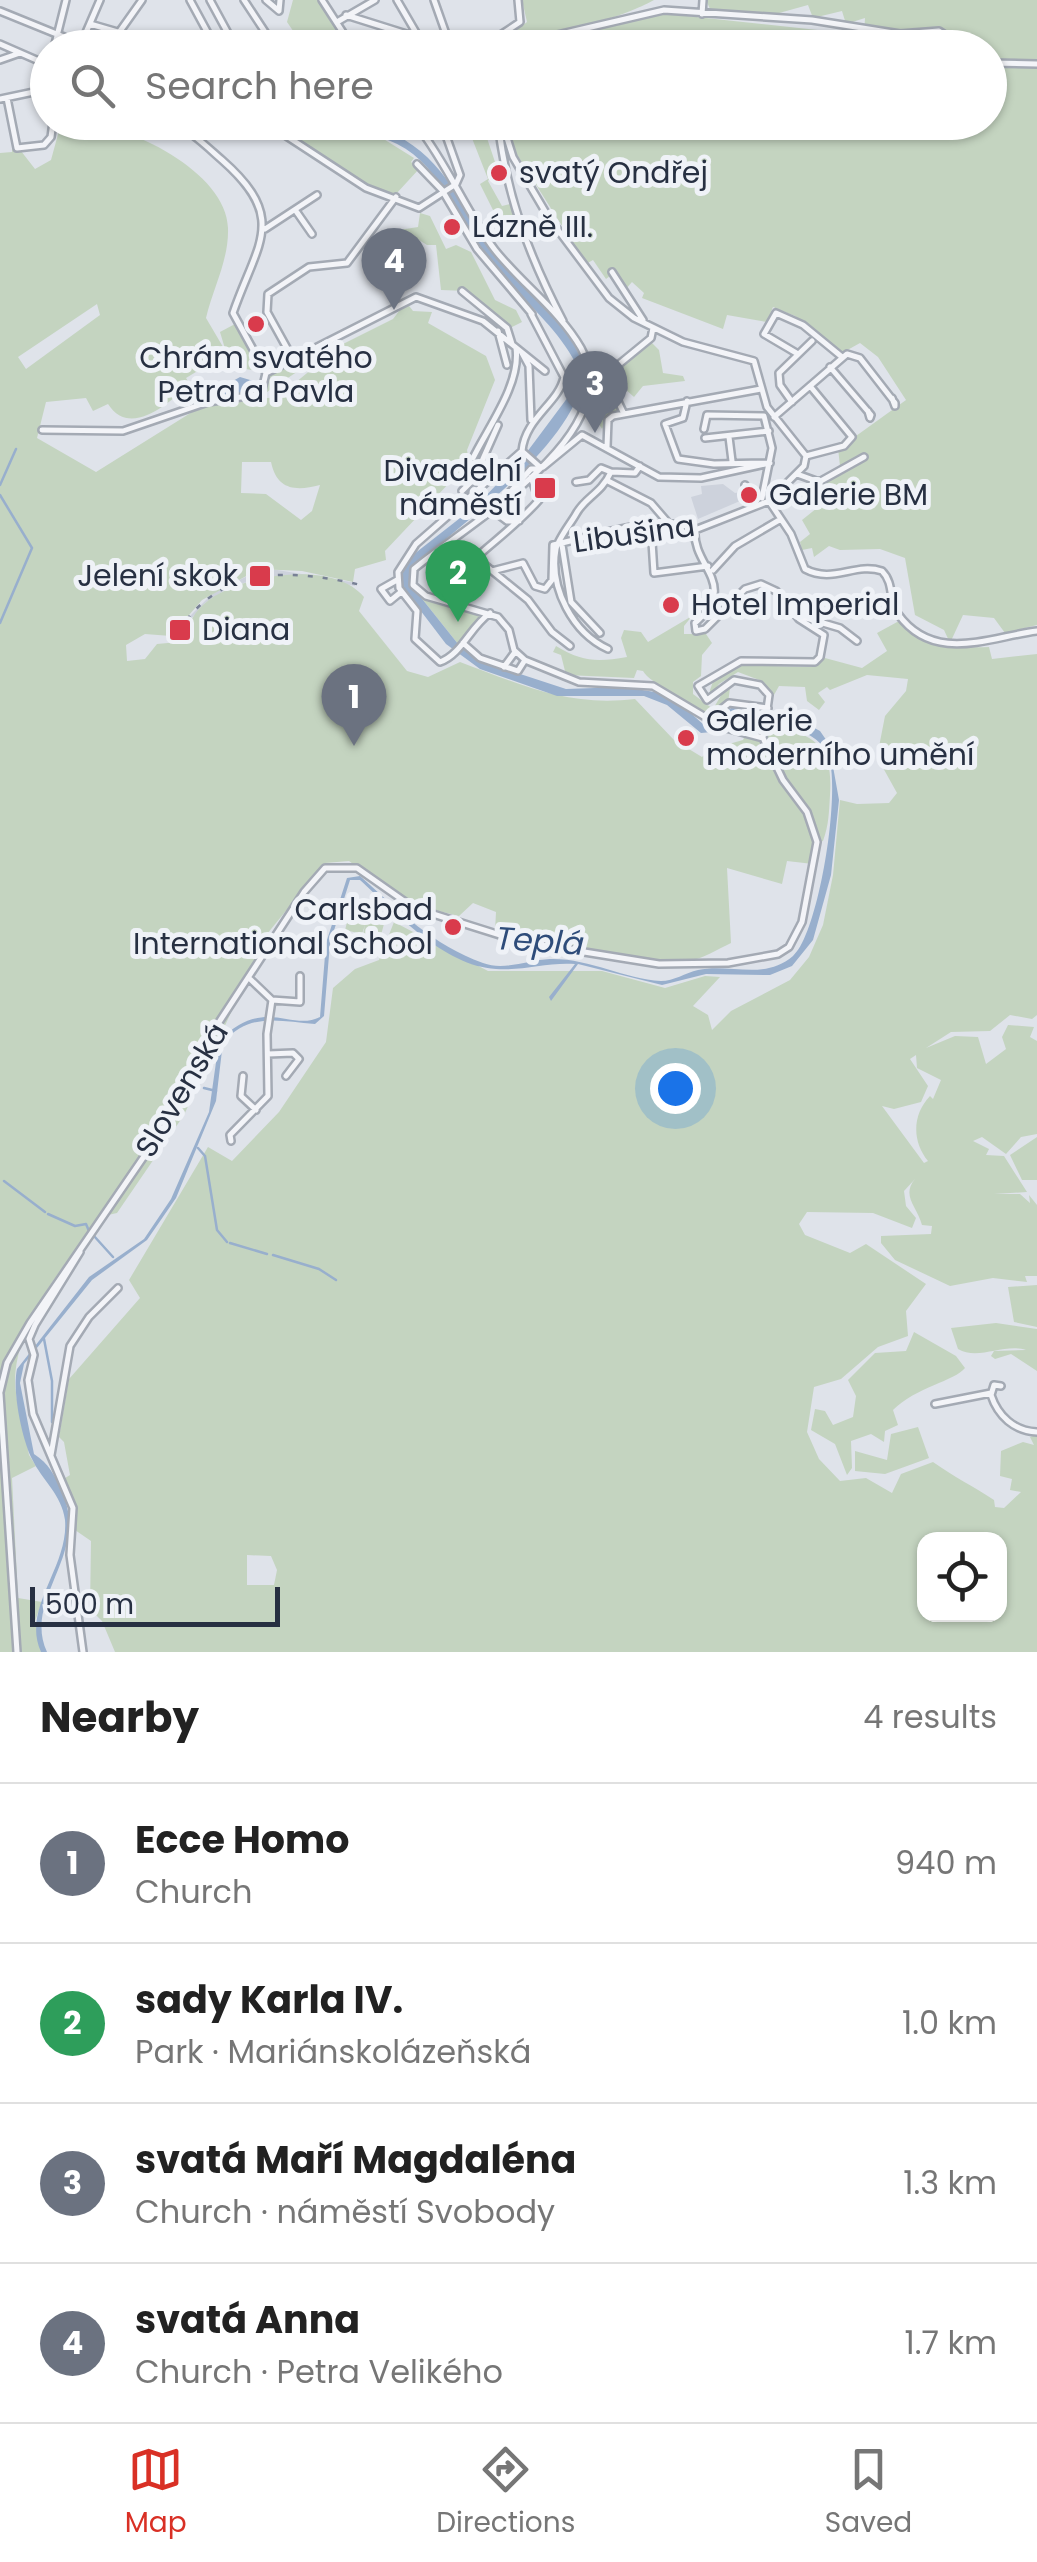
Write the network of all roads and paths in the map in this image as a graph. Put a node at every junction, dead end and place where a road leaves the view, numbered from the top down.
1 (66, 0) edge
2 (100, 0) edge
3 (142, 0) edge
4 (190, 0) edge
5 (210, 0) edge
6 (244, 0) edge
7 (266, 0) edge
8 (280, 0) edge
9 (322, 0) edge
10 (375, 0) edge
11 (397, 0) edge
12 (434, 0) edge
13 (518, 0) edge
14 (703, 0) edge
15 (0, 11) edge
16 (702, 14) junction
17 (346, 15) junction
18 (337, 22) junction
19 (90, 24) junction
20 (44, 30) edge
21 (57, 30) edge
22 (87, 30) edge
23 (108, 30) edge
24 (123, 30) edge
25 (206, 30) edge
26 (226, 30) edge
27 (264, 30) edge
28 (342, 30) edge
29 (392, 30) edge
30 (415, 30) edge
31 (445, 30) edge
32 (508, 30) edge
33 (575, 30) edge
34 (875, 30) edge
35 (0, 44) edge
36 (20, 53) junction
37 (30, 57) edge
38 (0, 60) edge
39 (1007, 63) edge
40 (1037, 64) edge
41 (30, 93) edge
42 (4, 99) edge
43 (46, 140) edge
44 (199, 140) edge
45 (293, 140) edge
46 (426, 140) edge
47 (448, 140) edge
48 (500, 140) edge
49 (507, 140) edge
50 (417, 164) dead end
51 (454, 185) junction
52 (445, 192) junction
53 (317, 196) dead end
54 (396, 196) junction
55 (296, 211) junction
56 (264, 229) junction
57 (312, 234) dead end
58 (612, 272) dead end
59 (462, 291) dead end
60 (540, 304) junction
61 (532, 313) junction
62 (644, 323) junction
63 (562, 324) junction
64 (653, 328) junction
65 (498, 331) junction
66 (812, 341) dead end
67 (514, 346) junction
68 (798, 354) junction
69 (842, 357) junction
70 (293, 359) junction
71 (507, 364) dead end
72 (830, 368) junction
73 (545, 371) dead end
74 (266, 372) junction
75 (605, 374) dead end
76 (616, 383) dead end
77 (810, 386) junction
78 (762, 389) junction
79 (892, 398) dead end
80 (687, 400) junction
81 (792, 402) junction
82 (868, 411) dead end
83 (624, 414) junction
84 (769, 415) junction
85 (498, 416) junction
86 (531, 423) junction
87 (704, 429) dead end
88 (42, 430) dead end
89 (768, 431) junction
90 (730, 436) junction
91 (705, 438) dead end
92 (607, 447) junction
93 (524, 453) junction
94 (806, 456) junction
95 (864, 457) dead end
96 (473, 458) dead end
97 (732, 461) junction
98 (770, 462) junction
99 (640, 466) junction
100 (540, 468) junction
101 (610, 472) junction
102 (797, 474) junction
103 (531, 476) junction
104 (607, 480) junction
105 (576, 482) dead end
106 (744, 485) dead end
107 (462, 491) dead end
108 (766, 499) junction
109 (752, 507) junction
110 (493, 513) junction
111 (523, 519) junction
112 (782, 519) junction
113 (670, 524) junction
114 (650, 526) junction
115 (695, 530) junction
116 (559, 543) junction
117 (475, 557) junction
118 (710, 568) junction
119 (492, 571) junction
120 (460, 572) junction
121 (397, 577) junction
122 (453, 580) dead end
123 (469, 581) dead end
124 (402, 591) junction
125 (568, 604) junction
126 (490, 614) junction
127 (796, 615) junction
128 (1037, 630) edge
129 (600, 633) dead end
130 (857, 640) dead end
131 (462, 644) junction
132 (570, 646) dead end
133 (608, 649) dead end
134 (516, 652) junction
135 (525, 660) junction
136 (504, 666) junction
137 (768, 709) junction
138 (710, 721) junction
139 (762, 738) junction
140 (300, 976) dead end
141 (250, 979) junction
142 (272, 1000) junction
143 (268, 1054) junction
144 (244, 1076) dead end
145 (286, 1076) dead end
146 (256, 1110) junction
147 (230, 1142) dead end
148 (79, 1250) junction
149 (118, 1288) dead end
150 (1001, 1386) dead end
151 (0, 1393) edge
152 (991, 1393) junction
153 (935, 1404) dead end
154 (1037, 1432) edge
155 (51, 1456) junction
156 (18, 1652) edge
157 (83, 1652) edge

1 - 21 street
2 - 19 street
3 - 24 street
4 - 25 street
5 - 26 street
6 - 27 street
7 - 8 street
9 - 18 street
10 - 17 street
11 - 30 street
12 - 31 street
13 - 32 street
14 - 16 street
15 - 20 street
16 - 33 street
16 - 34 street
17 - 18 street
17 - 29 street
18 - 28 street
19 - 22 street
19 - 23 street
35 - 36 street
36 - 37 street
36 - 38 street
39 - 40 street
41 - 42 street
42 - 43 street
44 - 56 street
45 - 54 street
46 - 51 street
47 - 51 street
48 - 63 street
49 - 62 street
50 - 52 street
51 - 52 street
51 - 60 street
52 - 54 street
52 - 61 street
53 - 55 street
54 - 70 street
55 - 56 street
55 - 57 street
56 - 74 street
58 - 62 street
59 - 67 street
60 - 61 street
60 - 63 street
61 - 86 street
62 - 64 street
63 - 100 street
64 - 76 street
64 - 78 street
65 - 67 street
65 - 70 street
65 - 71 street
66 - 68 street
67 - 73 street
67 - 85 street
67 - 86 street
68 - 69 street
68 - 81 street
69 - 72 street
69 - 79 street
70 - 74 street
72 - 77 street
72 - 82 street
74 - 88 street
75 - 83 street
77 - 81 street
77 - 94 street
78 - 80 street
78 - 84 street
80 - 83 street
80 - 97 street
81 - 84 street
83 - 92 street
84 - 87 street
84 - 89 street
84 - 94 street
85 - 96 street
85 - 107 street
86 - 93 street
89 - 90 street
89 - 98 street
90 - 91 street
90 - 97 street
92 - 99 street
92 - 100 street
93 - 100 street
93 - 121 street
94 - 102 street
95 - 102 street
97 - 98 street
98 - 99 street
98 - 108 street
99 - 101 street, Libušina
100 - 103 street
100 - 110 street
101 - 104 street, Libušina
101 - 105 street
102 - 108 street
103 - 110 street
103 - 111 street
104 - 113 street
104 - 116 street, Libušina
106 - 109 street
108 - 109 street, Libušina
108 - 112 street
109 - 115 street, Libušina
110 - 111 street
110 - 126 street
111 - 117 street
112 - 118 street
112 - 128 street
113 - 114 street, Libušina
113 - 115 street, Libušina
114 - 116 street, Libušina
114 - 118 street
115 - 118 street
116 - 119 street
116 - 125 street
117 - 119 street
117 - 120 street
118 - 127 street
119 - 132 street
120 - 122 street
120 - 123 street
121 - 124 street
121 - 124 street
124 - 131 street
125 - 129 street
125 - 133 street
126 - 131 street
126 - 134 street
127 - 130 street
127 - 137 street
131 - 136 street
134 - 135 street
134 - 136 street
135 - 136 street
135 - 138 street
137 - 138 street
137 - 139 street
138 - 139 street
139 - 141 street, Slovenská
140 - 142 street
141 - 142 street
141 - 148 street, Slovenská
142 - 143 street, Slovenská
143 - 145 street, Slovenská
143 - 146 street, Slovenská
144 - 146 street, Slovenská
146 - 147 street, Slovenská
148 - 151 street
148 - 155 street
149 - 155 street
150 - 152 street
151 - 156 street
152 - 153 street
152 - 154 street
155 - 157 street

